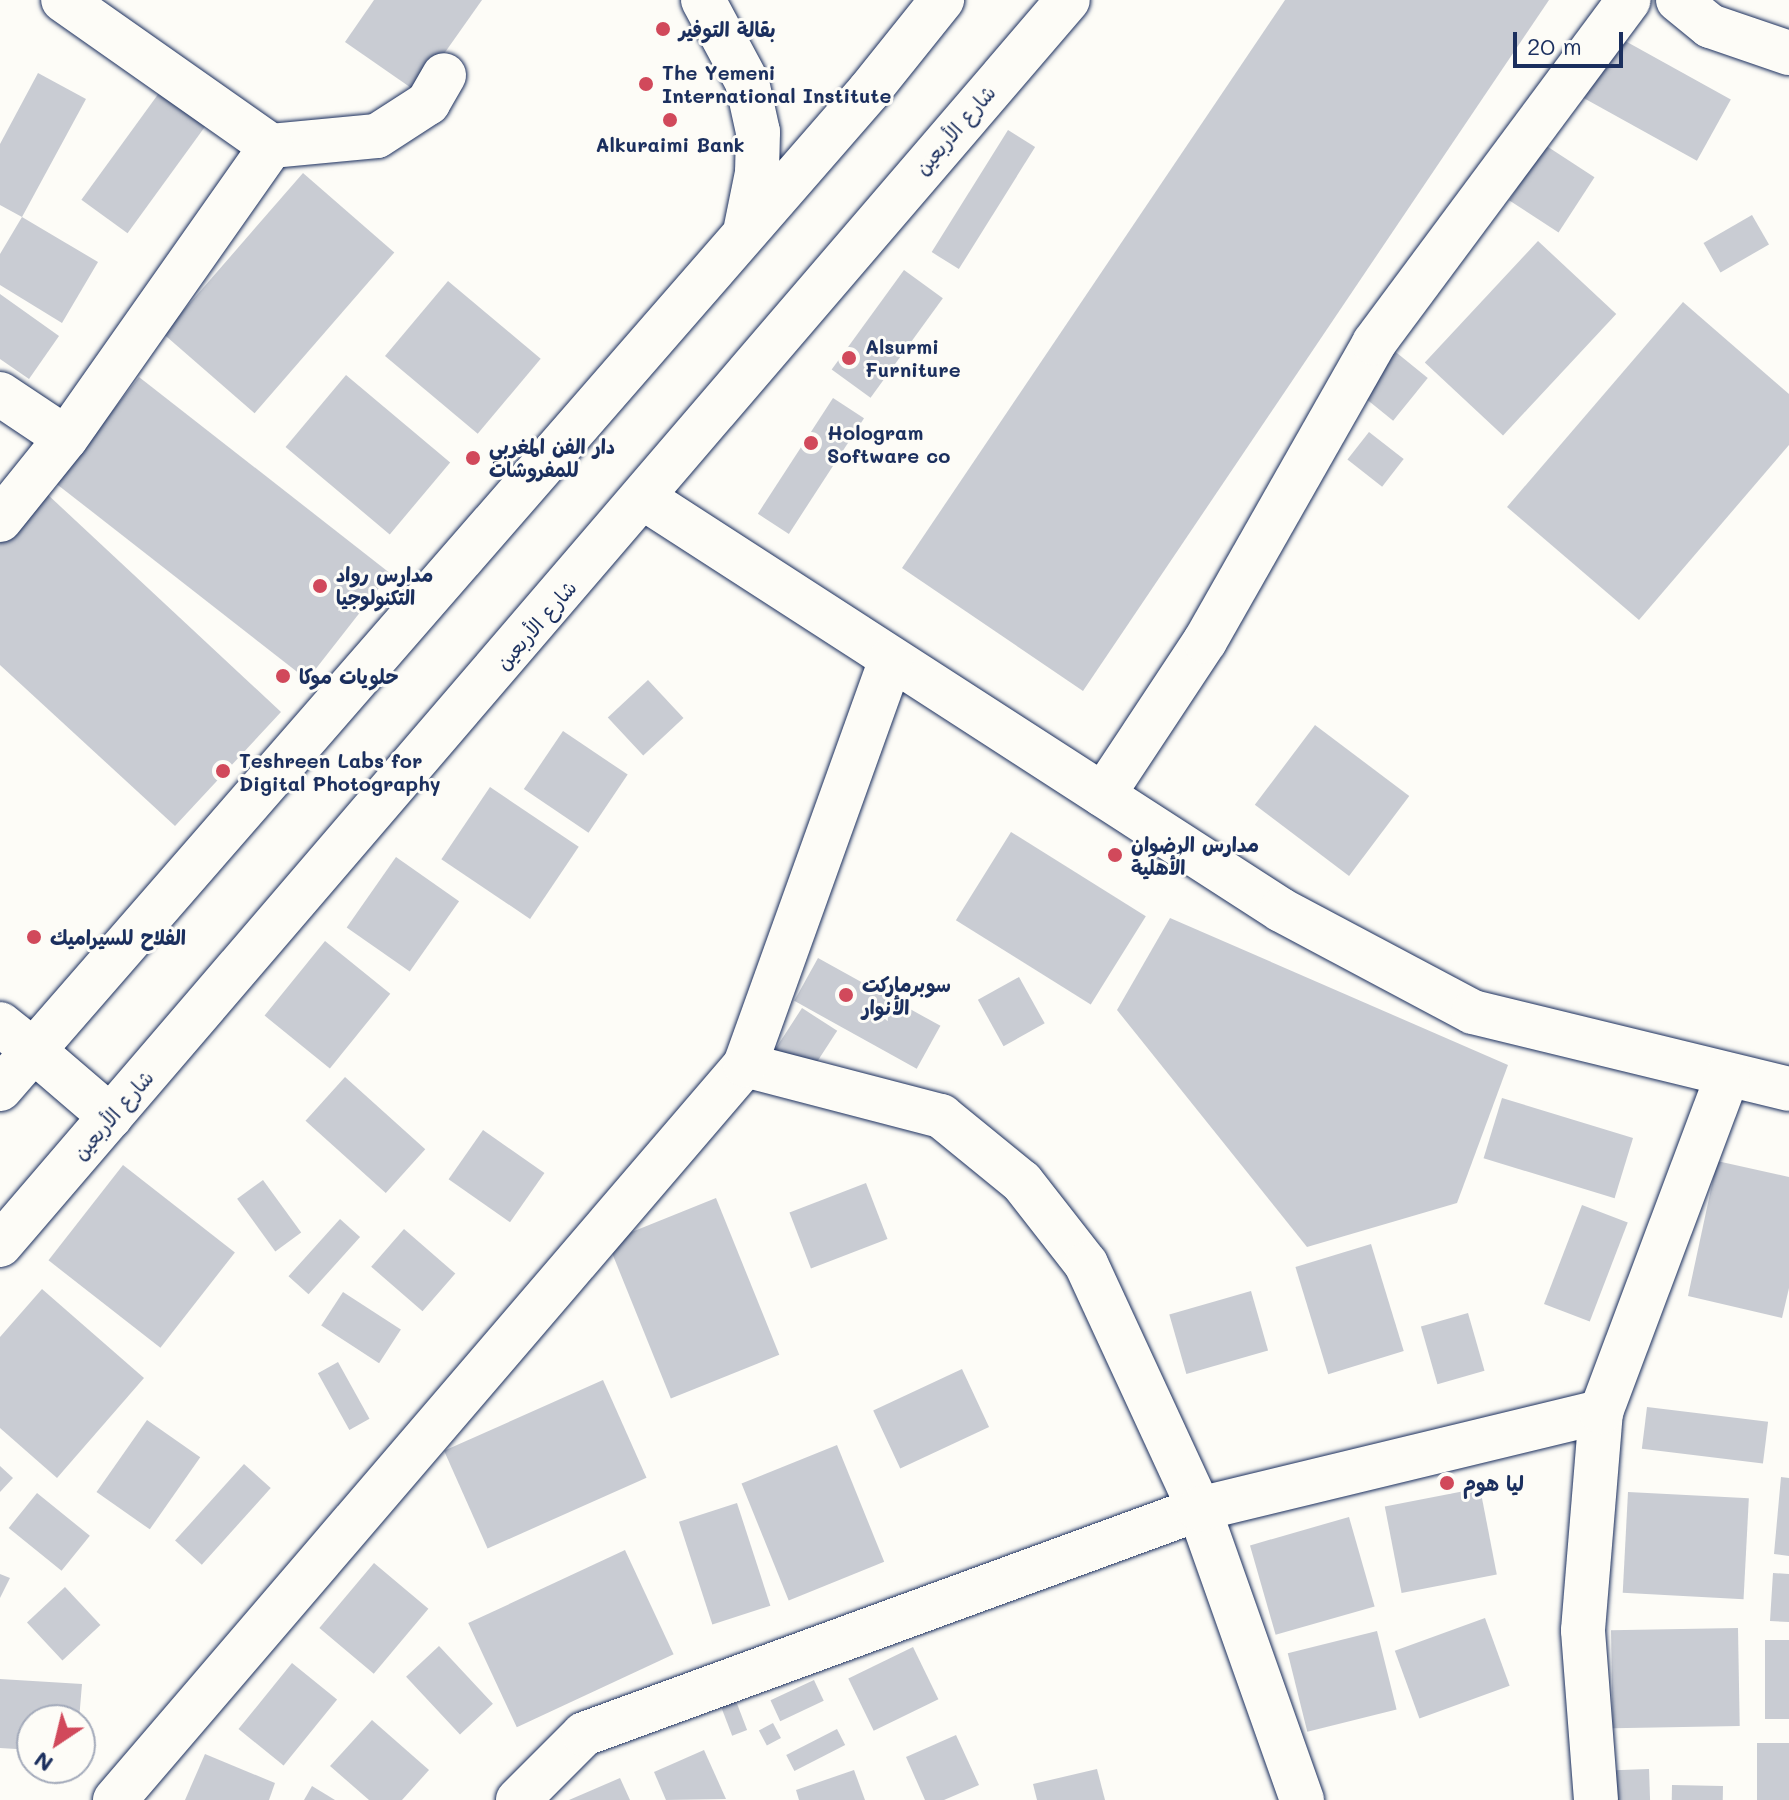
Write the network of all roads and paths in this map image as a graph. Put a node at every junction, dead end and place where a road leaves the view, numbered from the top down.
1 (63, 0) edge
2 (703, 0) edge
3 (942, 0) edge
4 (1068, 0) edge
5 (1629, 0) edge
6 (1678, 0) edge
7 (1789, 53) edge
8 (444, 75) dead end
9 (271, 146) junction
10 (746, 227) junction
11 (0, 394) edge
12 (66, 438) junction
13 (645, 499) junction
14 (0, 520) edge
15 (891, 659) junction
16 (1103, 795) junction
17 (0, 1024) edge
18 (34, 1051) junction
19 (745, 1065) junction
20 (1728, 1075) junction
21 (1789, 1080) edge
22 (0, 1089) edge
23 (1789, 1089) edge
24 (111, 1117) junction
25 (0, 1245) edge
26 (1601, 1412) junction
27 (1199, 1509) junction
28 (115, 1800) edge
29 (518, 1800) edge
30 (1302, 1800) edge
31 (1596, 1800) edge

1 - 9 street
2 - 10 street
3 - 10 street
4 - 13 street, شارع الأربعين
5 - 16 street
6 - 7 street
8 - 9 street
9 - 12 street
10 - 18 street
11 - 12 street
12 - 14 street
13 - 15 street
13 - 24 street, شارع الأربعين
15 - 16 street
15 - 19 street
16 - 20 street
17 - 18 street
18 - 22 street
18 - 24 street
19 - 27 street
19 - 28 street
20 - 21 street
20 - 23 street
20 - 26 street
24 - 25 street, شارع الأربعين
26 - 27 street
26 - 31 street
27 - 29 street
27 - 30 street

